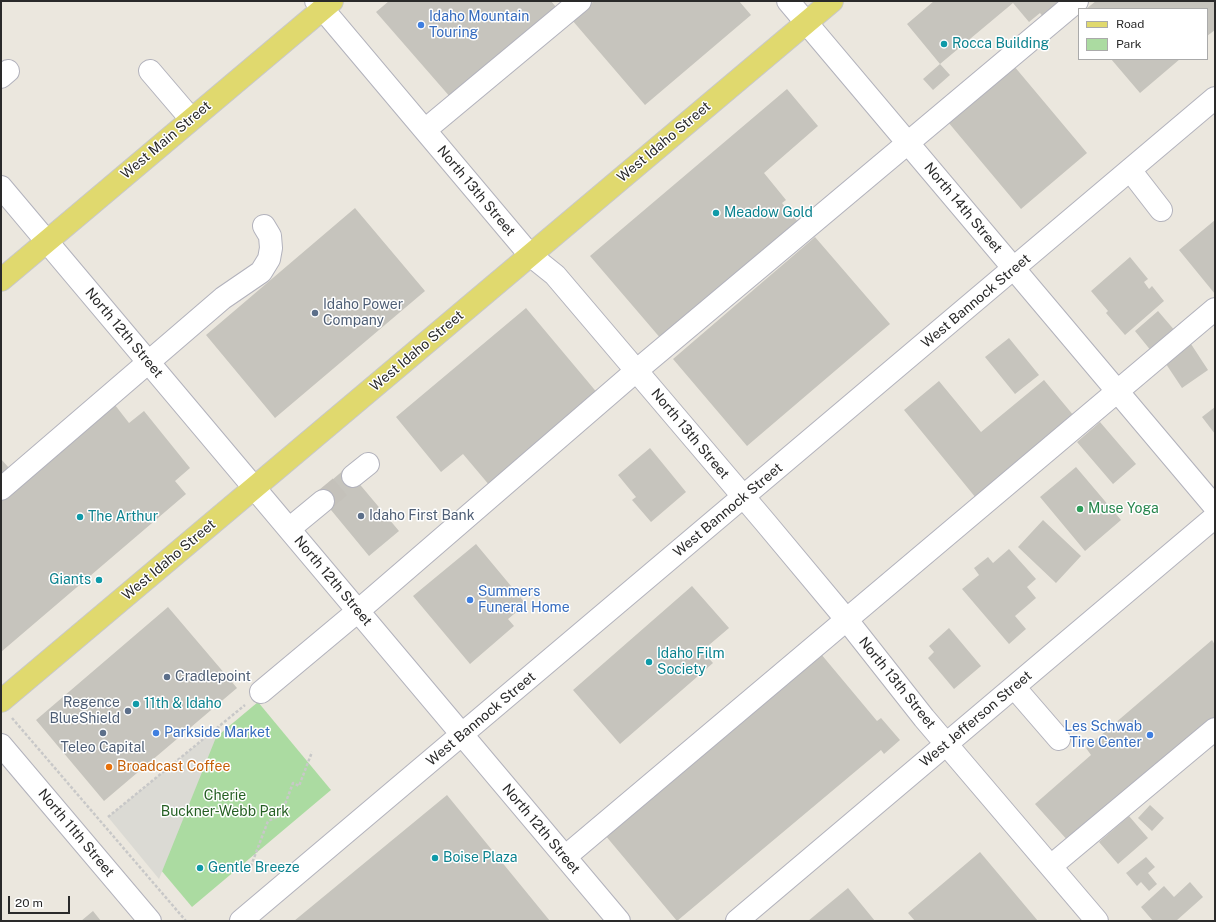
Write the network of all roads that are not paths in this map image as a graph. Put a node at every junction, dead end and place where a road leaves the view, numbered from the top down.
1 (580, 1) edge
2 (788, 1) edge
3 (832, 1) edge
4 (1077, 1) edge
5 (324, 4) edge
6 (806, 23) junction
7 (150, 71) dead end
8 (1215, 98) edge
9 (191, 120) junction
10 (425, 130) junction
11 (907, 142) junction
12 (1130, 170) junction
13 (1, 187) edge
14 (1161, 210) dead end
15 (264, 226) dead end
16 (46, 241) junction
17 (530, 255) junction
18 (1014, 268) junction
19 (1, 280) edge
20 (1215, 309) edge
21 (149, 363) junction
22 (636, 370) junction
23 (1118, 391) junction
24 (254, 488) junction
25 (1, 489) edge
26 (744, 498) junction
27 (323, 501) tunnel mouth
28 (1215, 507) edge
29 (1215, 517) edge
30 (289, 529) junction
31 (358, 611) junction
32 (846, 619) junction
33 (1014, 687) junction
34 (261, 692) road end
35 (1, 701) edge
36 (1215, 729) edge
37 (462, 735) junction
38 (1059, 739) dead end
39 (947, 744) junction
40 (1, 745) edge
41 (565, 857) junction
42 (1051, 866) junction
43 (150, 921) edge
44 (241, 921) edge
45 (619, 921) edge
46 (737, 921) edge
47 (1097, 921) edge

1 - 10 street
2 - 6 street, North 14th Street
3 - 6 main road, West Idaho Street
4 - 11 street
5 - 9 main road, West Main Street
5 - 10 street, North 13th Street
6 - 11 street, North 14th Street
6 - 17 main road, West Idaho Street
7 - 9 street
8 - 12 street, West Bannock Street
9 - 16 main road, West Main Street
10 - 17 street, North 13th Street
11 - 18 street, North 14th Street
11 - 22 street
12 - 14 street
12 - 18 street, West Bannock Street
13 - 16 street, North 12th Street
15 - 21 street
16 - 19 main road, West Main Street
16 - 21 street, North 12th Street
17 - 22 street, North 13th Street
17 - 24 main road, West Idaho Street
18 - 23 street, North 14th Street
18 - 26 street, West Bannock Street
20 - 23 street
21 - 24 street, North 12th Street
21 - 25 street
22 - 26 street, North 13th Street
22 - 31 street
23 - 28 street, North 14th Street
23 - 32 street
24 - 30 street, North 12th Street
24 - 35 main road, West Idaho Street
26 - 32 street, North 13th Street
26 - 37 street, West Bannock Street
27 - 30 street
29 - 33 street, West Jefferson Street
30 - 31 street, North 12th Street
31 - 34 street
31 - 37 street, North 12th Street
32 - 39 street, North 13th Street
32 - 41 street
33 - 38 street
33 - 39 street, West Jefferson Street
36 - 42 street
37 - 41 street, North 12th Street
37 - 44 street, West Bannock Street
39 - 42 street, North 13th Street
39 - 46 street, West Jefferson Street
40 - 43 street, North 11th Street
41 - 45 street, North 12th Street
42 - 47 street, North 13th Street

